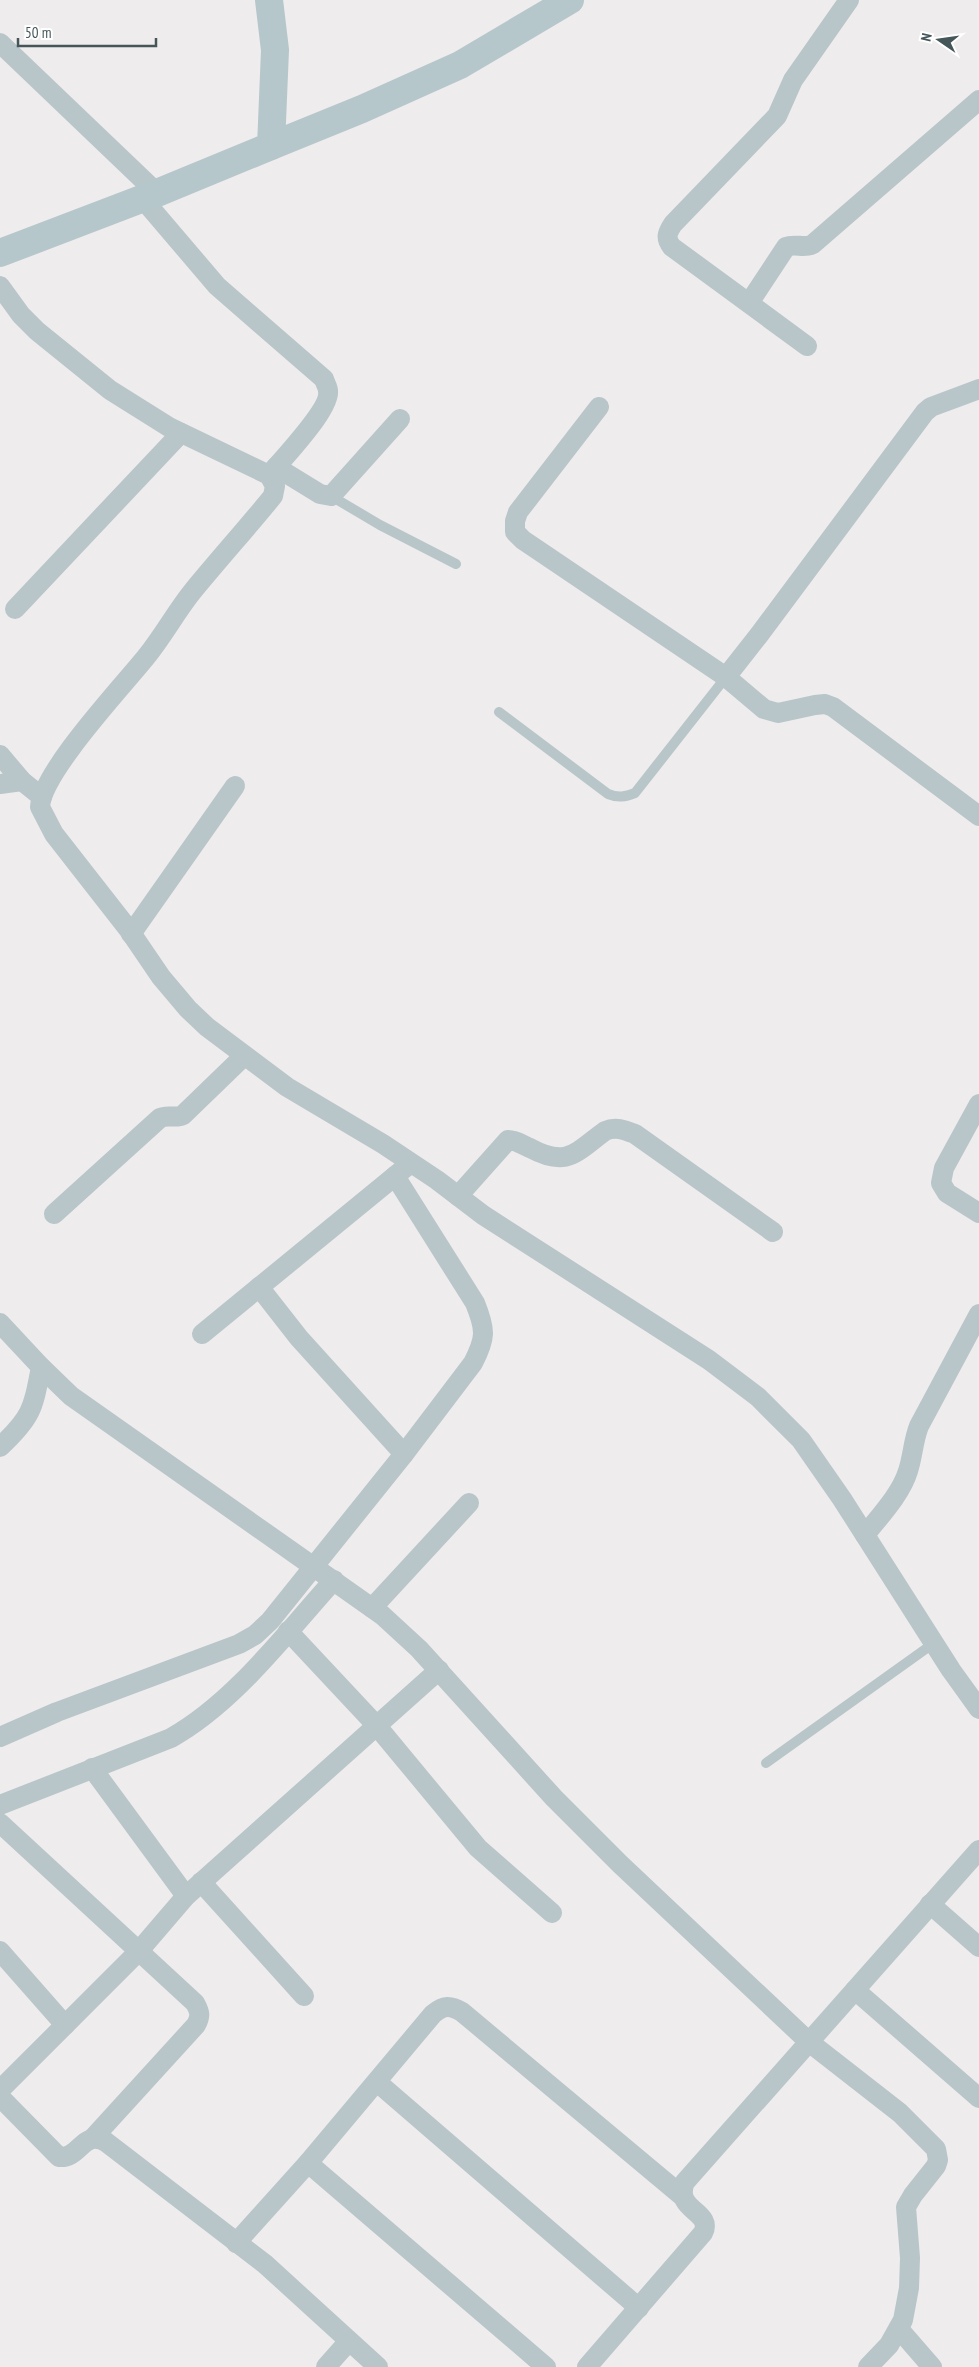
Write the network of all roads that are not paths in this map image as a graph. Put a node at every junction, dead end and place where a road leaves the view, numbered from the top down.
1 (270, 0) edge
2 (570, 0) edge
3 (849, 0) edge
4 (0, 43) edge
5 (979, 100) edge
6 (271, 146) junction
7 (149, 196) junction
8 (0, 253) edge
9 (0, 286) edge
10 (749, 303) junction
11 (807, 346) dead end
12 (979, 389) edge
13 (599, 407) dead end
14 (400, 419) dead end
15 (181, 433) junction
16 (273, 471) junction
17 (331, 496) junction
18 (456, 564) dead end
19 (15, 609) dead end
20 (726, 677) junction
21 (499, 712) dead end
22 (0, 755) edge
23 (22, 781) junction
24 (0, 784) edge
25 (234, 786) dead end
26 (42, 797) junction
27 (977, 810) edge
28 (131, 934) junction
29 (244, 1056) junction
30 (979, 1104) edge
31 (402, 1170) junction
32 (458, 1196) junction
33 (979, 1213) edge
34 (54, 1214) dead end
35 (773, 1232) dead end
36 (260, 1287) junction
37 (979, 1314) edge
38 (0, 1323) edge
39 (202, 1334) dead end
40 (41, 1367) junction
41 (0, 1447) edge
42 (404, 1454) junction
43 (469, 1503) dead end
44 (865, 1535) junction
45 (324, 1572) junction
46 (372, 1608) junction
47 (288, 1631) junction
48 (934, 1643) junction
49 (439, 1670) junction
50 (979, 1709) edge
51 (376, 1725) junction
52 (0, 1737) edge
53 (766, 1763) dead end
54 (92, 1768) junction
55 (0, 1804) edge
56 (0, 1823) edge
57 (979, 1850) edge
58 (201, 1882) junction
59 (186, 1896) junction
60 (930, 1904) junction
61 (552, 1913) dead end
62 (979, 1947) edge
63 (0, 1951) edge
64 (138, 1952) junction
65 (855, 1990) junction
66 (304, 1996) dead end
67 (65, 2025) junction
68 (809, 2042) junction
69 (377, 2082) junction
70 (0, 2090) edge
71 (0, 2097) edge
72 (979, 2098) edge
73 (93, 2138) junction
74 (308, 2163) junction
75 (681, 2195) junction
76 (236, 2242) junction
77 (639, 2308) junction
78 (899, 2329) junction
79 (348, 2341) junction
80 (326, 2367) edge
81 (378, 2367) edge
82 (546, 2367) edge
83 (587, 2367) edge
84 (868, 2367) edge
85 (932, 2367) edge

1 - 6 main road
2 - 6 main road
3 - 10 street
4 - 7 street
5 - 10 street
6 - 7 main road
7 - 8 main road
7 - 16 street
9 - 15 street
10 - 11 street
12 - 20 street
13 - 20 street
14 - 17 street
15 - 16 street
15 - 19 street
16 - 17 street
16 - 26 street
17 - 18 lane
20 - 21 lane
20 - 27 street
22 - 23 street
23 - 24 street
23 - 26 street
25 - 28 street
26 - 28 street
28 - 29 street
29 - 31 street
29 - 34 street
30 - 33 street
31 - 32 street
31 - 36 street
31 - 42 street
32 - 35 street
32 - 44 street
36 - 39 street
36 - 42 street
37 - 44 street
38 - 40 street
40 - 41 street
40 - 45 street
42 - 45 street
43 - 46 street
44 - 48 street
45 - 46 street
45 - 47 street
45 - 52 street
46 - 49 street
47 - 51 street
47 - 54 street
48 - 50 street
48 - 53 lane
49 - 51 street
49 - 68 street
51 - 58 street
51 - 61 street
54 - 55 street
54 - 59 street
56 - 64 street
57 - 60 street
58 - 59 street
58 - 66 street
59 - 64 street
60 - 62 street
60 - 65 street
63 - 67 street
64 - 67 street
64 - 73 street
65 - 68 street
65 - 72 street
67 - 70 street
68 - 75 street
68 - 78 street
69 - 74 street
69 - 75 street
69 - 77 street
71 - 73 street
73 - 76 street
74 - 76 street
74 - 82 street
75 - 77 street
76 - 79 street
77 - 83 street
78 - 84 street
78 - 85 street
79 - 80 street
79 - 81 street

